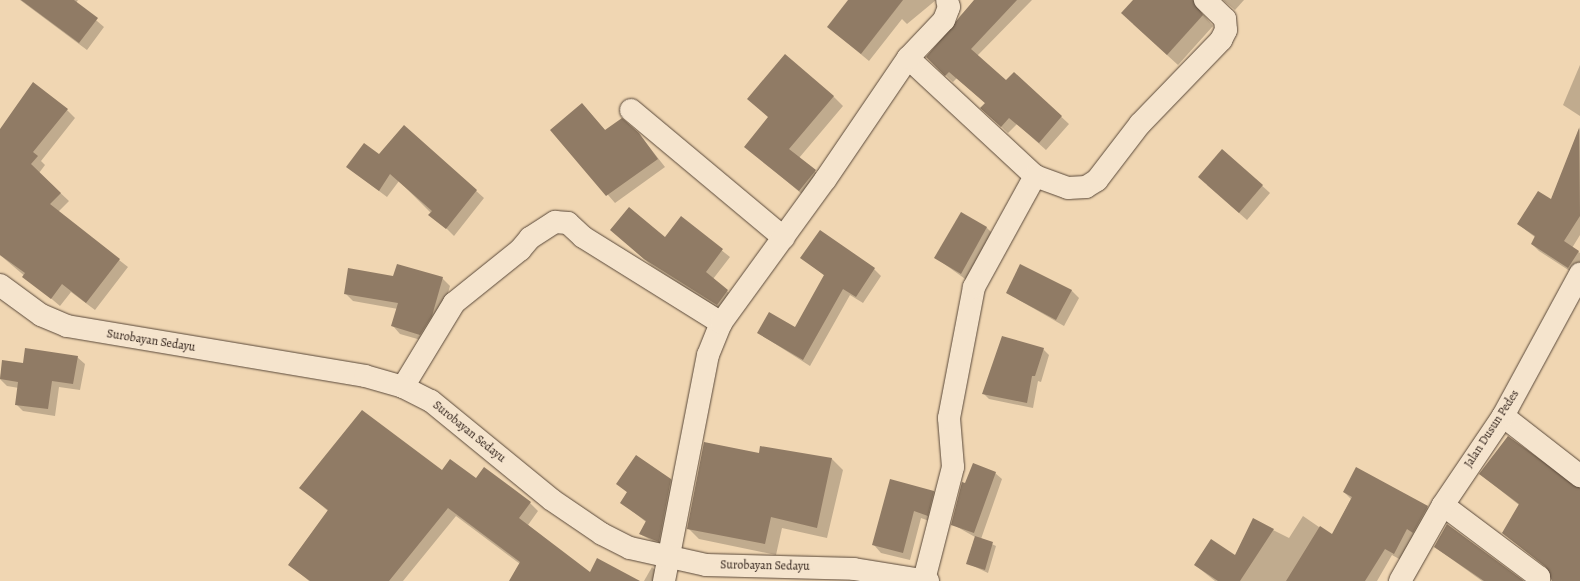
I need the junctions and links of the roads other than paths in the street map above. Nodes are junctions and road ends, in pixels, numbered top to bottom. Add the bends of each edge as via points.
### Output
1 (947, 0) edge
2 (1205, 0) edge
3 (908, 58) junction
4 (631, 110) dead end
5 (1035, 176) junction
6 (784, 238) junction
7 (1580, 274) edge
8 (0, 286) edge
9 (721, 323) junction
10 (403, 388) junction
11 (1503, 416) junction
12 (1580, 476) edge
13 (1443, 505) junction
14 (670, 558) junction
15 (926, 580) edge
16 (664, 581) edge
17 (1400, 581) edge
18 (1540, 581) edge

1 - 3 street via 949,7 944,20
2 - 5 street via 1225,19 1226,30 1221,40 1140,124 1097,180 1086,188 1068,188
3 - 5 street
3 - 6 street
4 - 6 street
5 - 15 street via 974,287 949,418 953,467
6 - 9 street
7 - 11 street, Jalan Dusun Pedes
8 - 10 street, Surobayan Sedayu via 40,315 67,326 365,376
9 - 10 street via 583,237 568,224 555,222 530,238 520,250 454,303
9 - 14 street via 708,355
10 - 14 street, Surobayan Sedayu via 431,401 552,500 602,534 630,548
11 - 12 street
11 - 13 street, Jalan Dusun Pedes
13 - 17 street, Jalan Dusun Pedes
13 - 18 street via 1539,576
14 - 15 street, Surobayan Sedayu via 706,565 854,569
14 - 16 street

